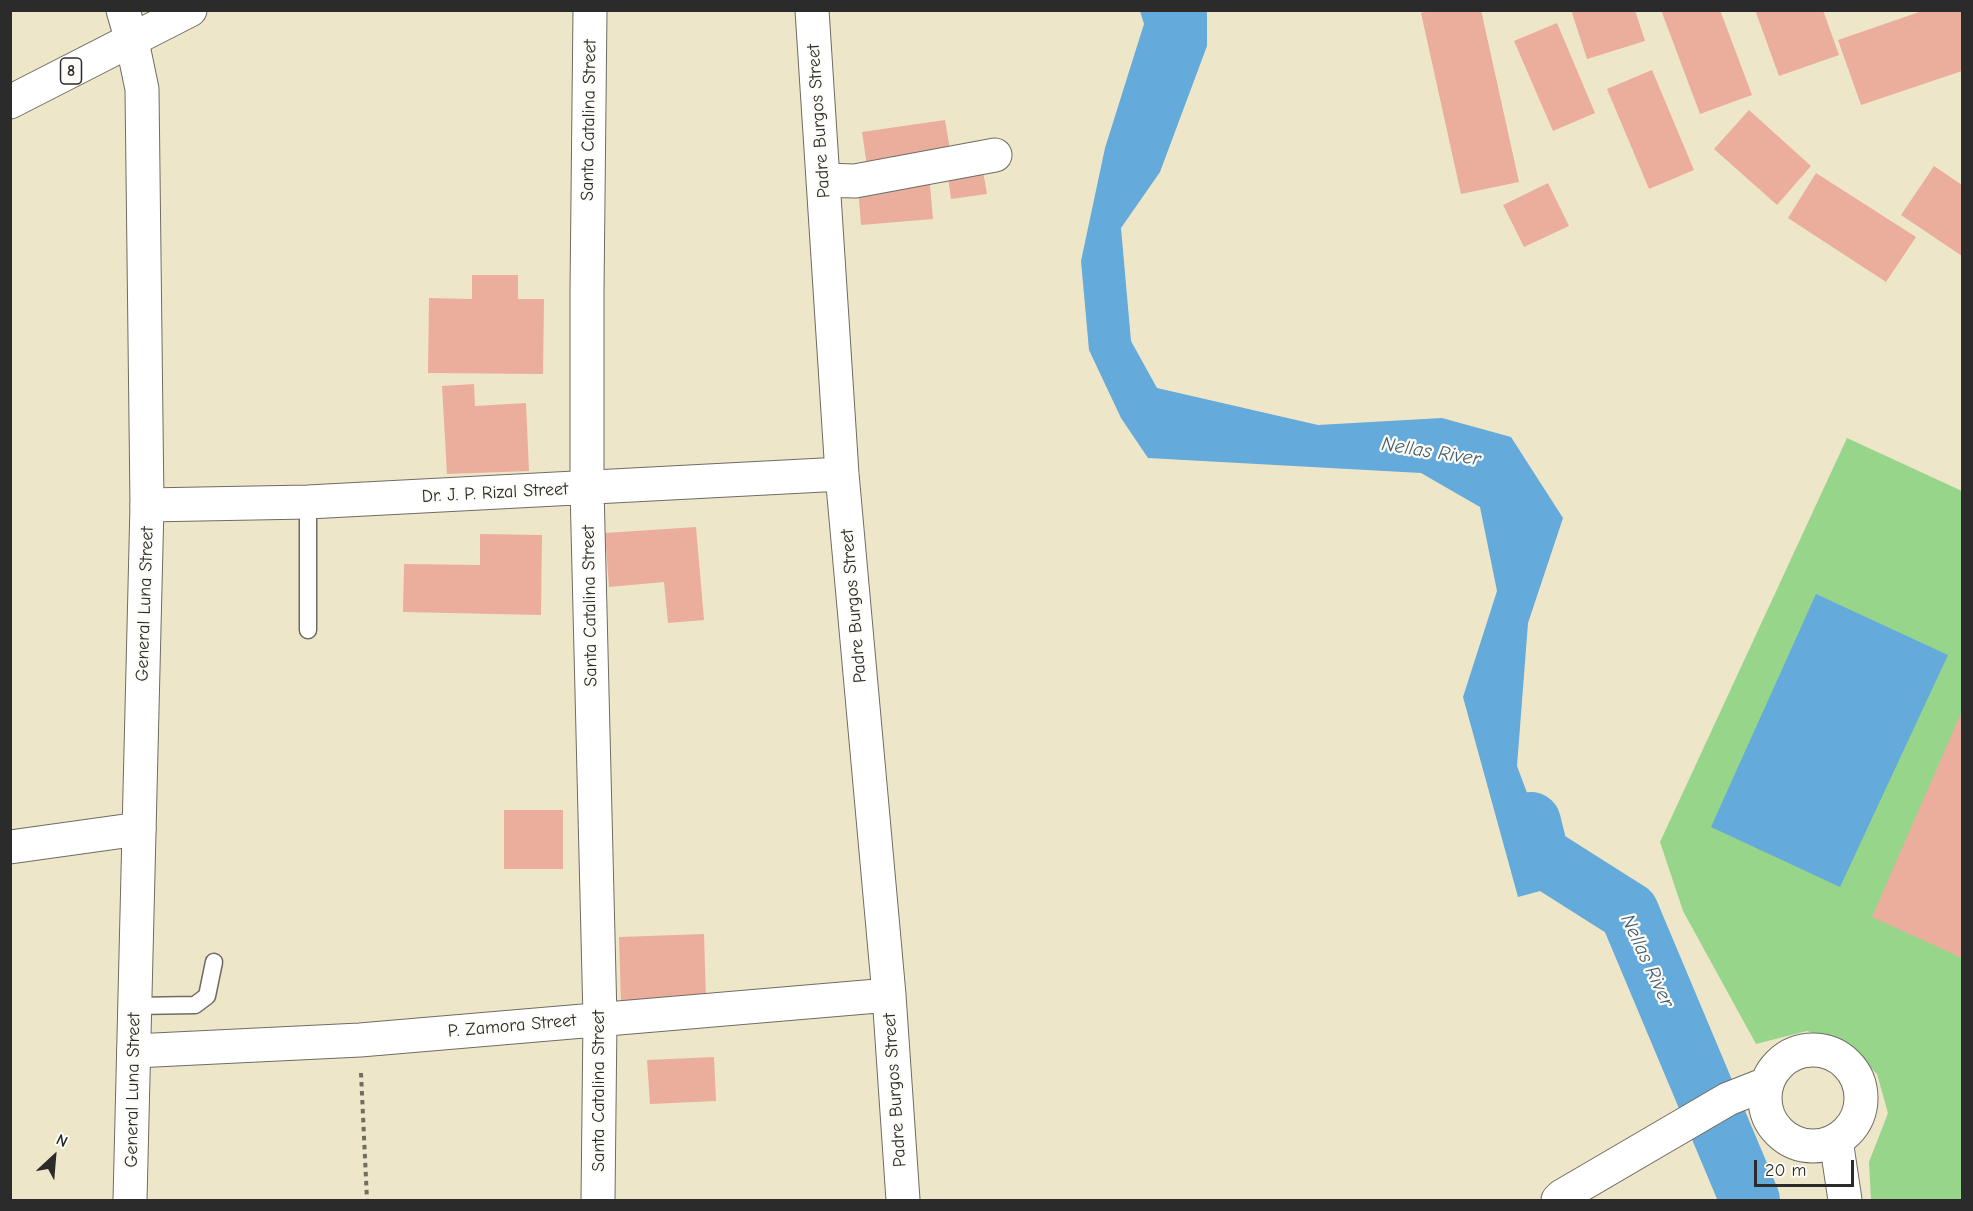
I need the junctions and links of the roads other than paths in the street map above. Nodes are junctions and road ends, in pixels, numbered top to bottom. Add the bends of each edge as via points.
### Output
1 (190, 10) edge
2 (590, 10) edge
3 (812, 10) edge
4 (127, 26) edge
5 (10, 102) edge
6 (995, 155) dead end
7 (823, 180) junction
8 (842, 474) junction
9 (587, 488) junction
10 (308, 502) junction
11 (147, 506) junction
12 (308, 630) dead end
13 (139, 829) junction
14 (10, 847) edge
15 (214, 962) dead end
16 (889, 995) junction
17 (135, 1006) junction
18 (600, 1018) junction
19 (134, 1051) junction
20 (1766, 1084) junction
21 (1836, 1140) junction
22 (130, 1200) edge
23 (598, 1200) edge
24 (903, 1200) edge
25 (1558, 1200) edge
26 (1845, 1200) edge

1 - 4 main road, 8
2 - 9 main road, Santa Catalina Street
3 - 7 main road, Padre Burgos Street
4 - 5 main road, 8
4 - 11 main road, General Luna Street via 142,89
6 - 7 main road via 855,181
7 - 8 main road, Padre Burgos Street
8 - 9 main road, Dr. J. P. Rizal Street
8 - 16 main road, Padre Burgos Street
9 - 10 main road, Dr. J. P. Rizal Street
9 - 18 main road, Santa Catalina Street
10 - 11 main road, Dr. J. P. Rizal Street
10 - 12 lane
11 - 13 main road, General Luna Street
13 - 14 main road
13 - 17 main road, General Luna Street
15 - 17 lane via 207,996 195,1005
16 - 18 main road, P. Zamora Street
16 - 24 main road, Padre Burgos Street
17 - 19 main road, General Luna Street
18 - 19 main road, P. Zamora Street via 360,1040
18 - 23 main road, Santa Catalina Street
19 - 22 main road, General Luna Street
20 - 21 main road via 1767,1116 1776,1130 1804,1145 1820,1146
20 - 21 main road via 1774,1068 1803,1051 1820,1050 1850,1067 1861,1098 1858,1115 1849,1130
20 - 25 main road via 1692,1119
21 - 26 main road

